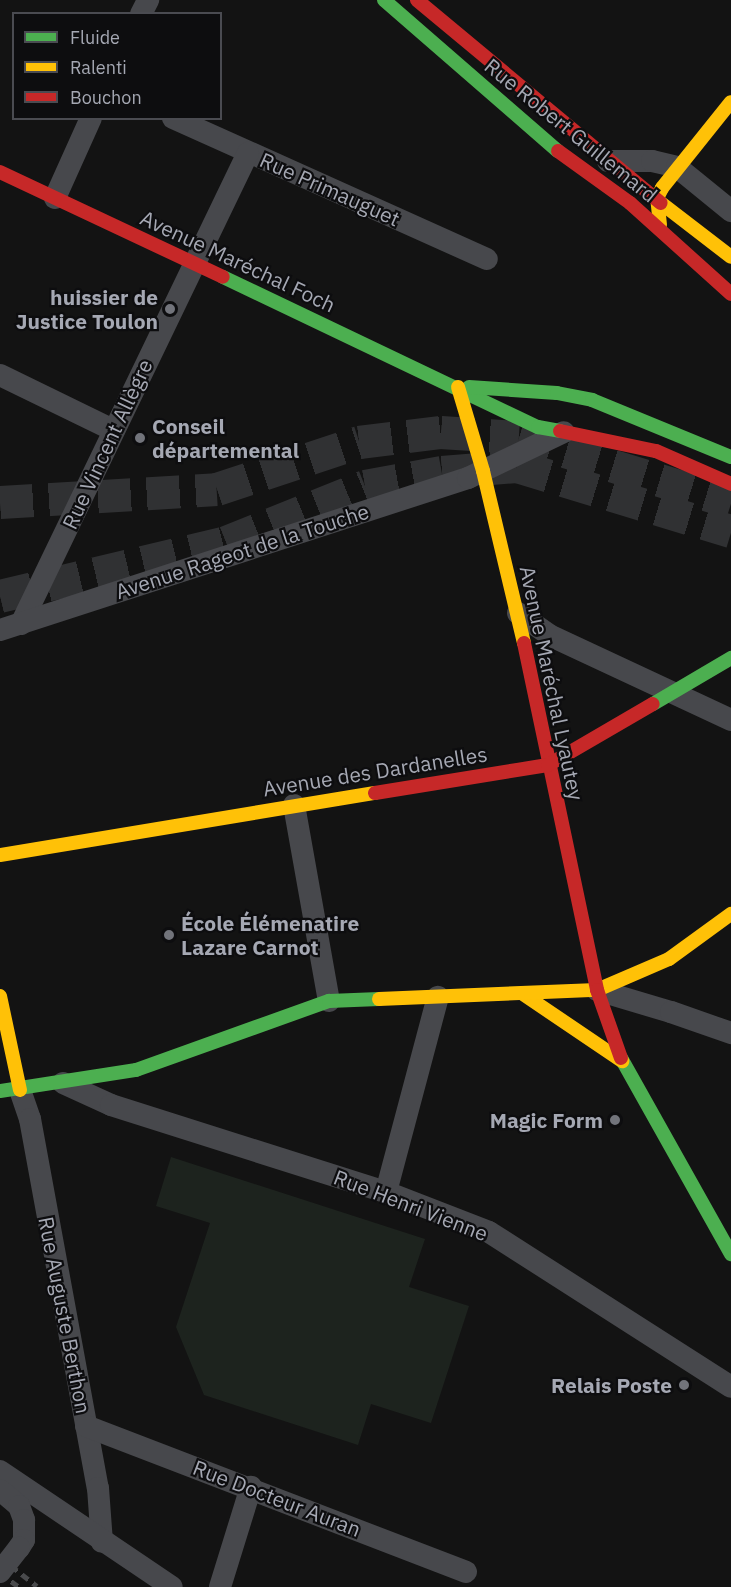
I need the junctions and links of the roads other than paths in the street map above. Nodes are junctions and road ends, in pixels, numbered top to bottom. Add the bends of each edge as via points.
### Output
1 (384, 0) edge
2 (417, 0) edge
3 (731, 102) edge
4 (90, 120) edge
5 (177, 120) edge
6 (248, 153) junction
7 (608, 161) junction
8 (677, 167) junction
9 (0, 172) edge
10 (55, 198) junction
11 (657, 198) junction
12 (731, 211) edge
13 (661, 231) junction
14 (731, 257) edge
15 (487, 259) dead end
16 (193, 263) junction
17 (731, 294) edge
18 (0, 375) edge
19 (458, 387) junction
20 (114, 430) junction
21 (564, 432) junction
22 (731, 458) edge
23 (483, 471) junction
24 (731, 484) edge
25 (518, 613) junction
26 (10, 627) edge
27 (731, 658) edge
28 (671, 693) junction
29 (731, 720) edge
30 (548, 765) junction
31 (294, 805) junction
32 (0, 855) edge
33 (731, 914) edge
34 (597, 990) junction
35 (523, 994) junction
36 (0, 996) edge
37 (438, 997) junction
38 (329, 1001) junction
39 (731, 1033) edge
40 (622, 1061) junction
41 (63, 1083) junction
42 (10, 1091) edge
43 (386, 1192) junction
44 (731, 1254) edge
45 (731, 1388) edge
46 (86, 1426) junction
47 (0, 1471) edge
48 (251, 1487) junction
49 (0, 1490) edge
50 (102, 1542) junction
51 (0, 1572) edge
52 (466, 1572) dead end
53 (172, 1587) edge
54 (220, 1587) edge

1 - 13 main road, Rue Robert Guillemard via 546,142 630,203
2 - 7 main road, Rue Robert Guillemard
3 - 8 main road
4 - 10 street
5 - 6 street, Rue Primauguet
6 - 15 street, Rue Primauguet
6 - 16 street, Rue Vincent Allègre
7 - 8 street via 652,161
7 - 11 main road, Rue Robert Guillemard
8 - 11 main road
8 - 12 street
9 - 10 main road, Avenue Maréchal Foch
10 - 16 main road, Avenue Maréchal Foch
11 - 13 main road
11 - 14 main road, Rue Robert Guillemard
13 - 17 main road, Rue Robert Guillemard
16 - 19 main road, Avenue Maréchal Foch
16 - 20 street, Rue Vincent Allègre
18 - 20 street
19 - 21 main road, Avenue Maréchal Foch via 538,428
19 - 22 main road via 502,388 592,400
19 - 23 main road, Avenue Maréchal Lyautey
20 - 26 street, Rue Vincent Allègre
21 - 23 street, Avenue Rageot de la Touche
21 - 24 main road, Avenue Maréchal Foch via 656,450
23 - 25 main road, Avenue Maréchal Lyautey
23 - 26 street, Avenue Rageot de la Touche
25 - 28 street via 549,635
25 - 30 main road, Avenue Maréchal Lyautey
27 - 28 main road, Avenue des Dardanelles
28 - 29 street
28 - 30 main road, Avenue des Dardanelles
30 - 31 main road, Avenue des Dardanelles
30 - 34 main road, Avenue Maréchal Lyautey
31 - 32 main road, Avenue des Dardanelles
31 - 38 street
33 - 34 main road via 669,959
34 - 35 main road
34 - 39 street
34 - 40 main road, Avenue Maréchal Lyautey
35 - 37 main road
35 - 40 main road
36 - 42 main road
37 - 38 main road
37 - 43 street
38 - 41 main road via 136,1070
40 - 44 main road, Avenue Maréchal Lyautey
41 - 42 main road
41 - 43 street, Rue Henri Vienne via 111,1105
42 - 46 street, Rue Auguste Berthon via 30,1119
43 - 45 street, Rue Henri Vienne via 489,1232
46 - 48 street, Rue Docteur Auran
46 - 50 street, Rue Auguste Berthon via 98,1488
47 - 50 street
48 - 52 street, Rue Docteur Auran
48 - 54 street
49 - 51 street, bridge via 19,1506 24,1520 24,1539
50 - 53 street

